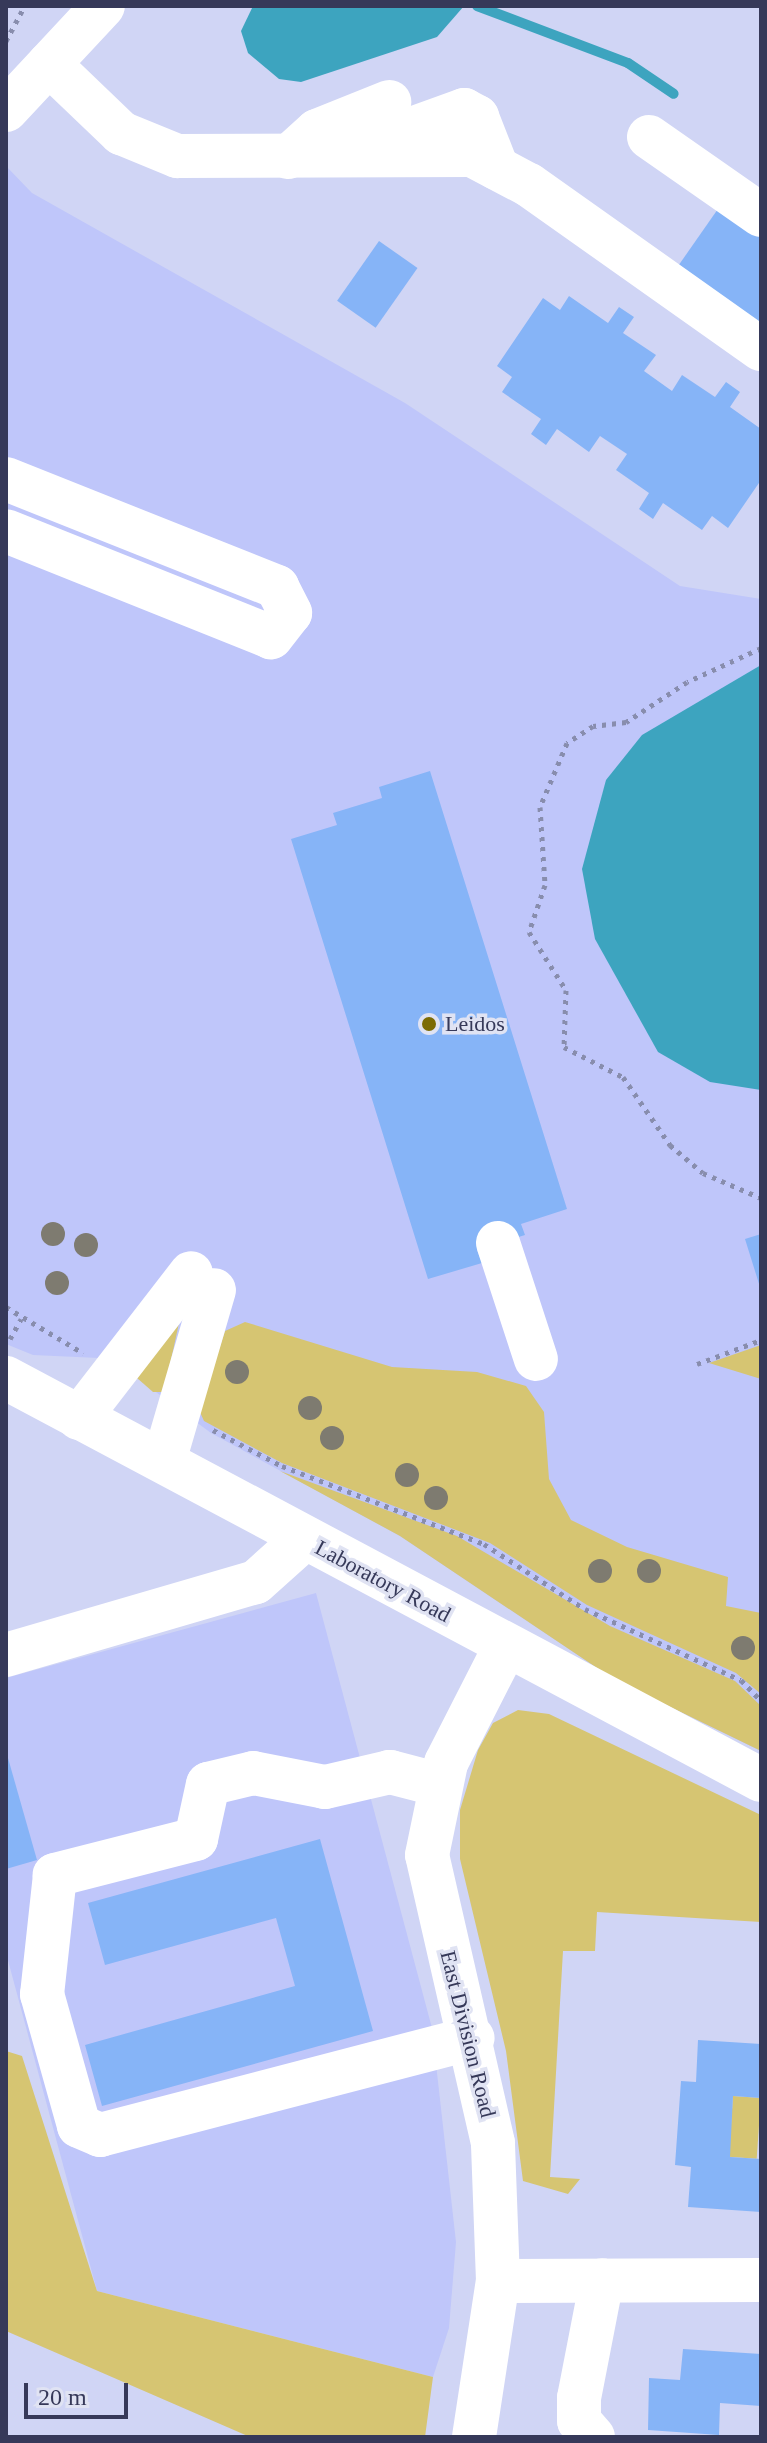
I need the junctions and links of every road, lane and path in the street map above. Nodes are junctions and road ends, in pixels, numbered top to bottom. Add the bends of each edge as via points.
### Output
1 (25, 6) edge
2 (103, 6) edge
3 (6, 41) edge
4 (49, 64) junction
5 (389, 102) dead end
6 (6, 110) edge
7 (649, 137) dead end
8 (288, 157) junction
9 (761, 215) edge
10 (761, 349) edge
11 (6, 479) edge
12 (6, 531) edge
13 (761, 648) edge
14 (761, 1198) edge
15 (498, 1243) dead end
16 (6, 1307) edge
17 (21, 1319) junction
18 (761, 1340) edge
19 (7, 1344) edge
20 (536, 1359) dead end
21 (94, 1360) dead end
22 (697, 1364) dead end
23 (6, 1378) edge
24 (79, 1418) junction
25 (205, 1426) dead end
26 (164, 1461) junction
27 (305, 1538) junction
28 (505, 1647) junction
29 (6, 1655) edge
30 (761, 1701) edge
31 (761, 1780) edge
32 (440, 1785) junction
33 (473, 2038) junction
34 (602, 2280) junction
35 (761, 2280) edge
36 (498, 2281) junction
37 (474, 2437) edge
38 (593, 2437) edge

1 - 3 path
2 - 4 street
4 - 6 street
4 - 8 street via 121,133 146,147 217,160
5 - 8 street via 317,131
7 - 9 street
8 - 10 street via 472,155
11 - 12 street via 277,587 290,613 271,637
13 - 14 path via 687,682 626,722 593,726 567,743 540,807 545,885 529,932 566,990 564,1047 623,1077 670,1145 703,1173
15 - 20 street
16 - 17 path
17 - 19 path
17 - 21 path
18 - 22 path
23 - 24 street, Laboratory Road
24 - 26 street, Laboratory Road
24 - 26 street via 203,1281
25 - 30 path via 282,1466 484,1544 585,1609 741,1680
26 - 27 street, Laboratory Road
27 - 28 street, Laboratory Road
27 - 29 street via 256,1582
28 - 31 street, Laboratory Road
28 - 32 street, East Division Road
32 - 33 street, East Division Road via 427,1855
32 - 33 street via 390,1772 325,1787 253,1773 208,1784 196,1839 55,1875 42,1994 79,2126 100,2135
33 - 36 street, East Division Road via 493,2143
34 - 35 street
34 - 36 street
34 - 38 street via 579,2398 579,2421
36 - 37 street, East Division Road

